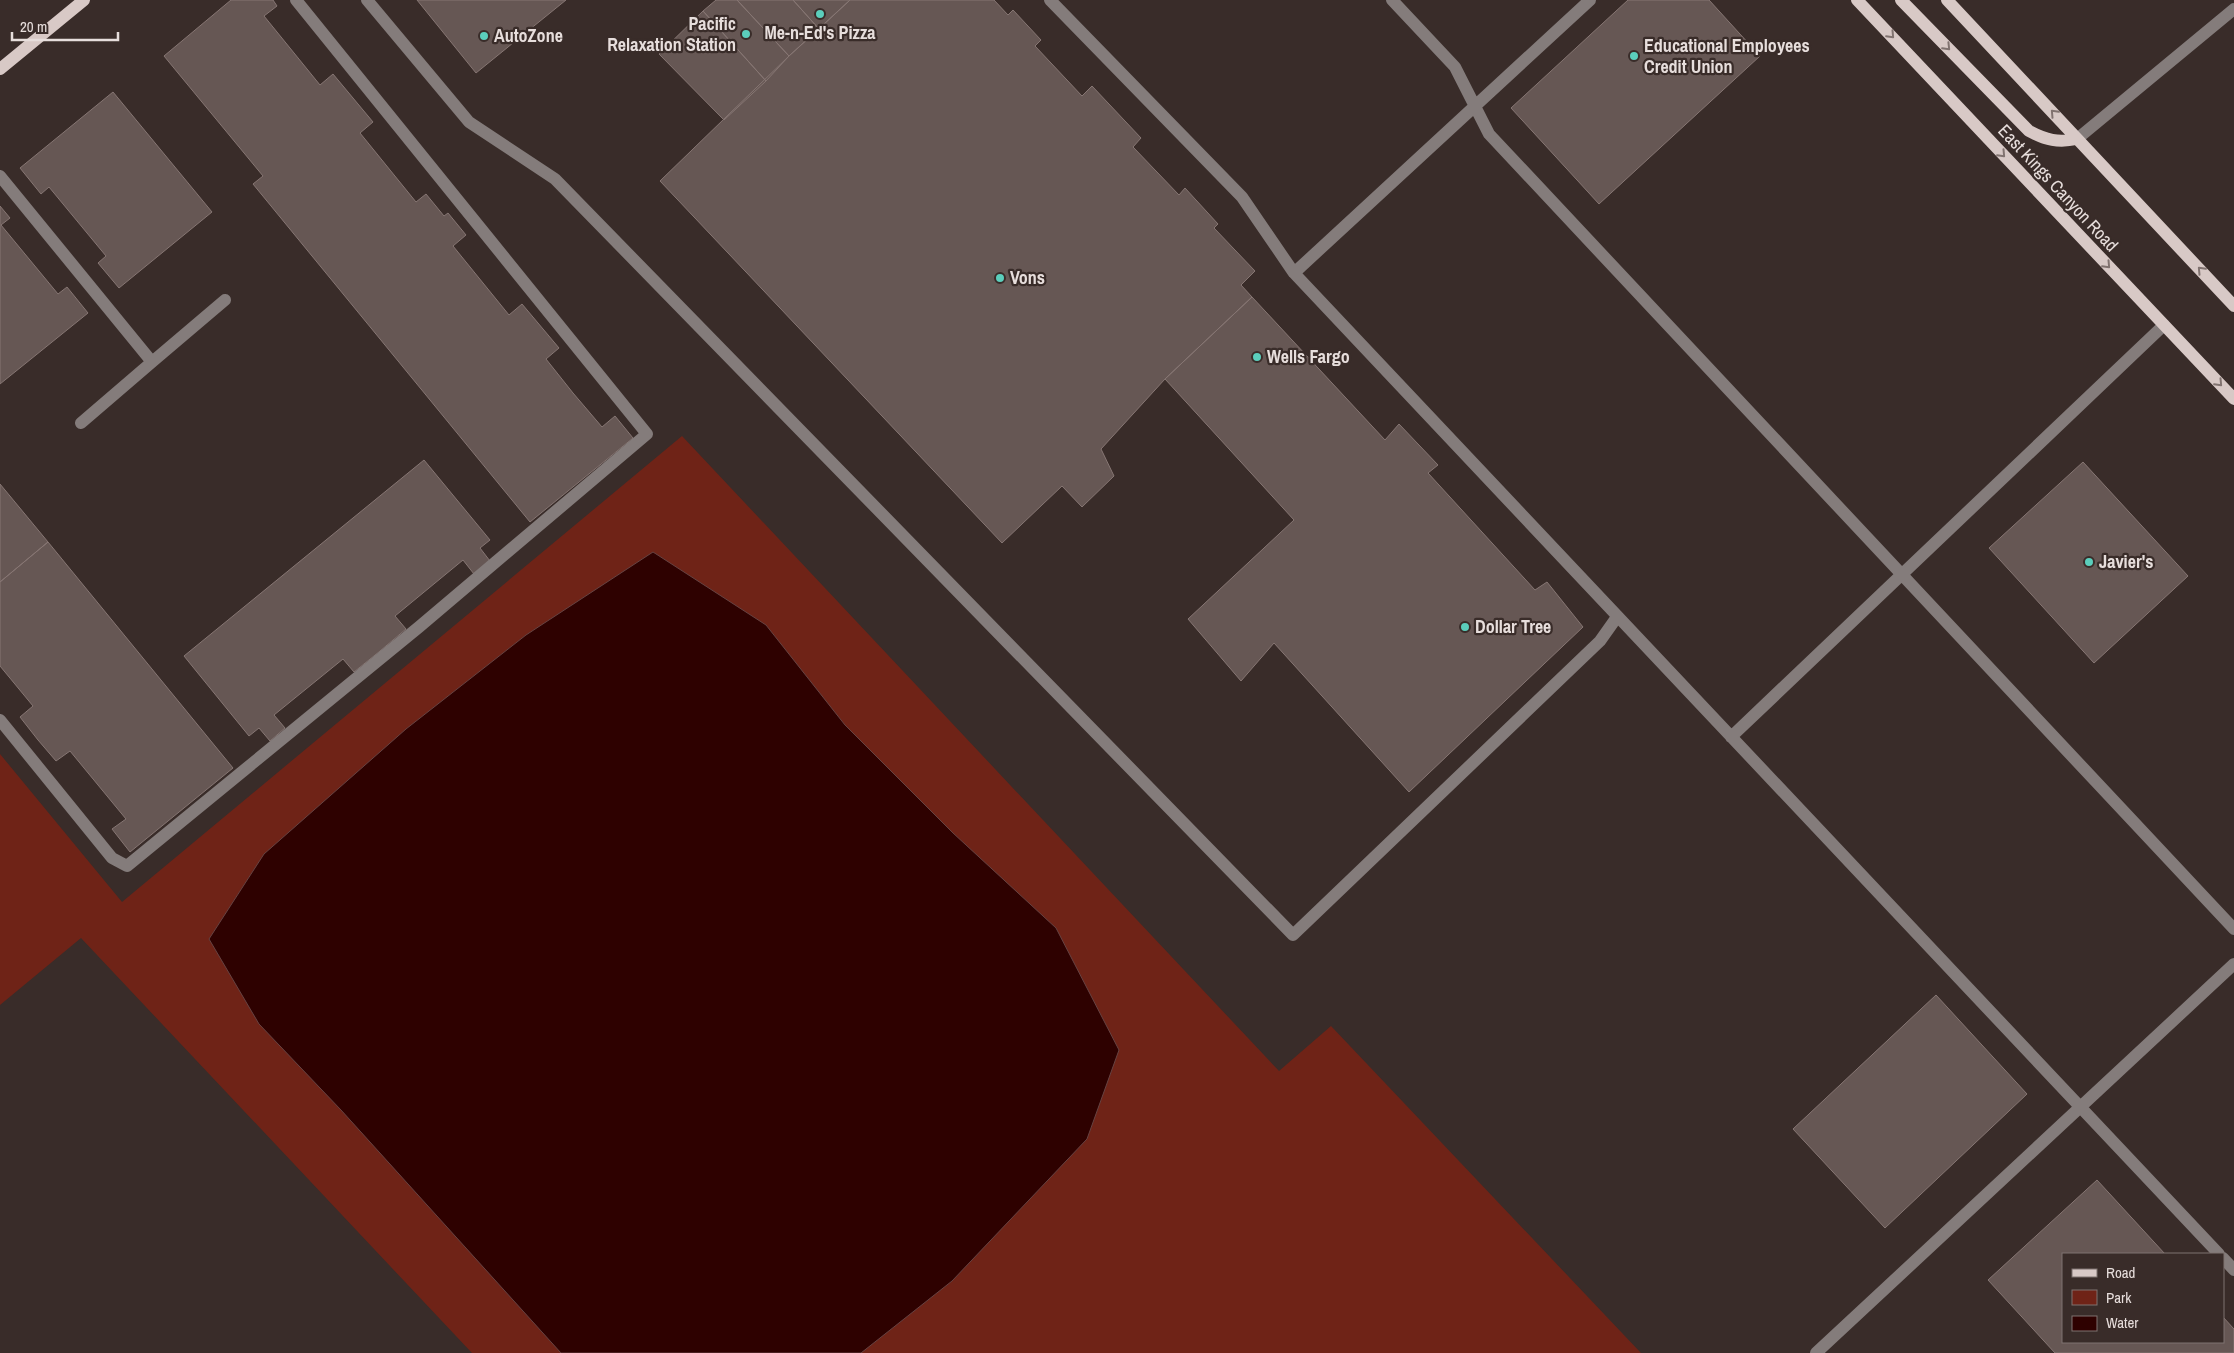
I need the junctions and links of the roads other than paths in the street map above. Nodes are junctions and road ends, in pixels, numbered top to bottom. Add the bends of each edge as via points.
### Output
1 (84, 0) edge
2 (296, 0) edge
3 (366, 0) edge
4 (1050, 0) edge
5 (1392, 0) edge
6 (1590, 0) edge
7 (1857, 0) edge
8 (1901, 0) edge
9 (1947, 0) edge
10 (2234, 10) edge
11 (0, 69) edge
12 (1476, 105) junction
13 (2077, 139) junction
14 (0, 176) edge
15 (1294, 273) junction
16 (225, 300) dead end
17 (2234, 306) edge
18 (2164, 325) junction
19 (152, 362) junction
20 (2234, 400) edge
21 (80, 423) dead end
22 (1902, 574) junction
23 (1617, 617) junction
24 (0, 720) edge
25 (1731, 737) junction
26 (2234, 929) edge
27 (2234, 964) edge
28 (2081, 1108) junction
29 (2218, 1253) edge
30 (2224, 1259) edge
31 (2234, 1270) edge
32 (1816, 1353) edge

1 - 11 main road
2 - 24 lane via 646,434 419,627 127,866 112,858
3 - 23 lane via 469,122 555,180 1293,935 1600,641
4 - 15 lane via 1242,198
5 - 12 lane via 1455,67
6 - 12 lane
7 -> 18 main road, East Kings Canyon Road
8 -> 13 main road via 2029,131 2046,140 2063,142
13 -> 9 main road
10 - 13 lane
12 - 15 lane
12 - 22 lane via 1489,134
17 -> 13 main road
14 - 19 lane
15 - 23 lane
16 - 19 lane
18 -> 20 main road, East Kings Canyon Road
18 - 22 lane
19 - 21 lane
22 - 25 lane
22 - 26 lane
23 - 25 lane
25 - 28 lane
27 - 28 lane
28 - 29 lane
28 - 32 lane
30 - 31 lane

